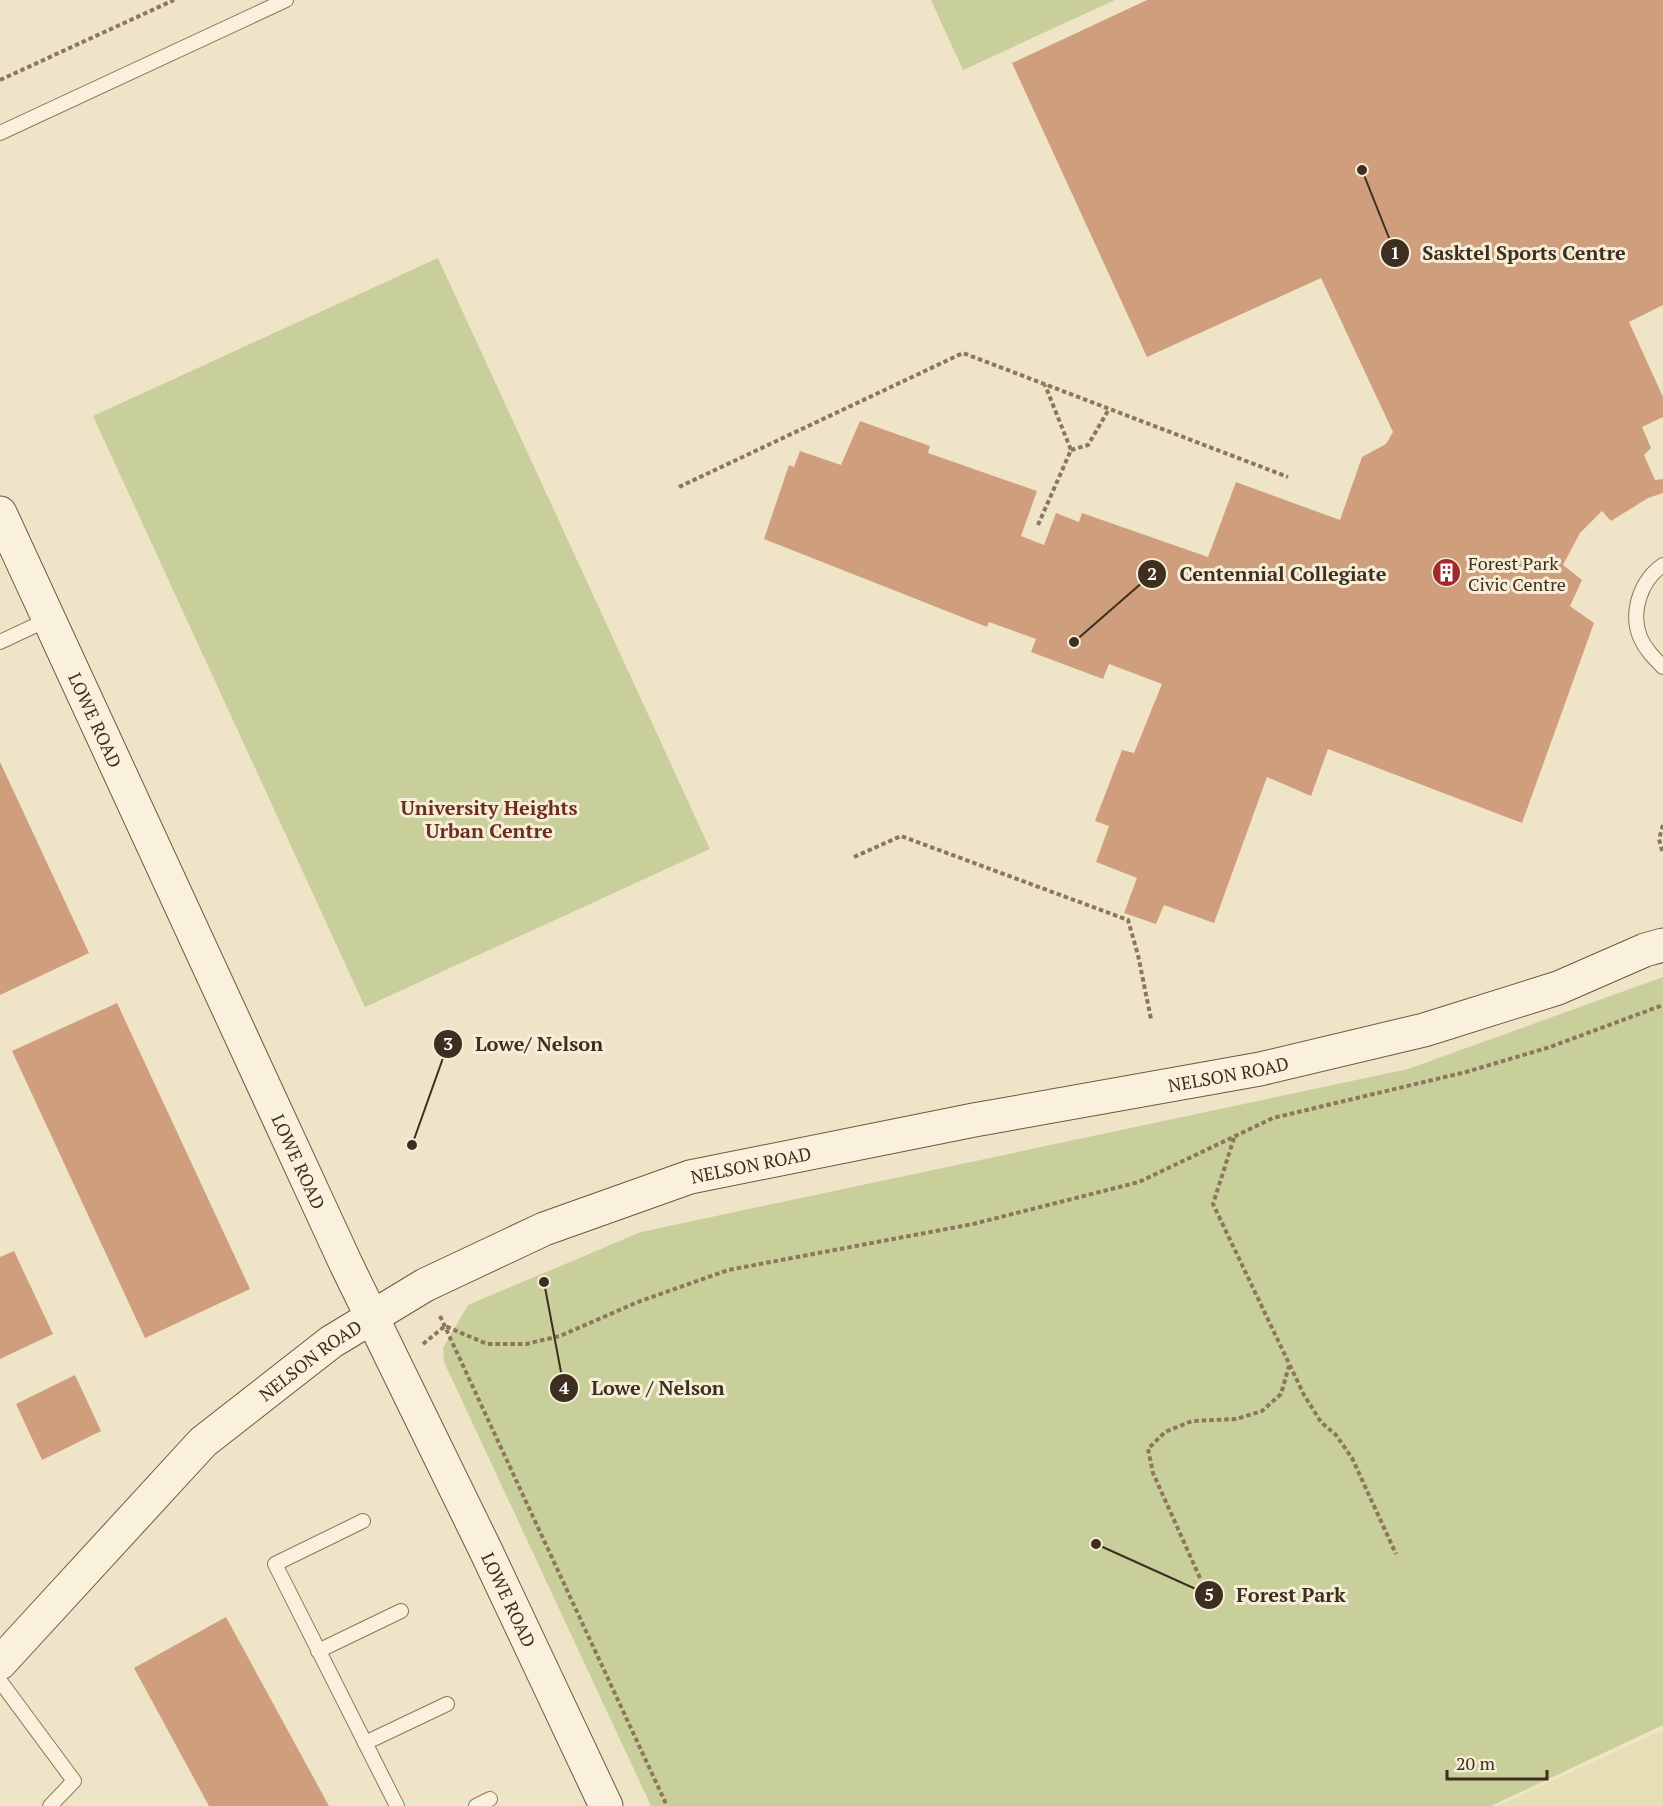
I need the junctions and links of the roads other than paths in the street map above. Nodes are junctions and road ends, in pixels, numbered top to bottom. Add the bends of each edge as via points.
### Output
1 (286, 0) edge
2 (0, 133) edge
3 (0, 513) edge
4 (1663, 565) edge
5 (49, 619) junction
6 (0, 642) edge
7 (1663, 667) edge
8 (1657, 941) edge
9 (372, 1318) junction
10 (363, 1521) dead end
11 (400, 1611) dead end
12 (318, 1651) junction
13 (0, 1663) edge
14 (0, 1681) edge
15 (447, 1704) dead end
16 (365, 1743) junction
17 (490, 1799) dead end
18 (50, 1806) edge
19 (396, 1806) edge
20 (476, 1806) edge
21 (606, 1806) edge

1 - 2 lane
3 - 5 street, LOWE ROAD
4 - 7 lane via 1647,581 1638,598 1636,617 1649,653
5 - 6 lane
5 - 9 street, LOWE ROAD
8 - 9 street, NELSON ROAD via 1558,988 1436,1026 1282,1064 690,1177 544,1229 425,1285
9 - 13 street, NELSON ROAD via 331,1342 203,1442
9 - 21 street, LOWE ROAD
10 - 12 lane via 275,1564
11 - 12 lane
12 - 16 lane
14 - 18 lane via 74,1781
15 - 16 lane
16 - 19 lane
17 - 20 lane

